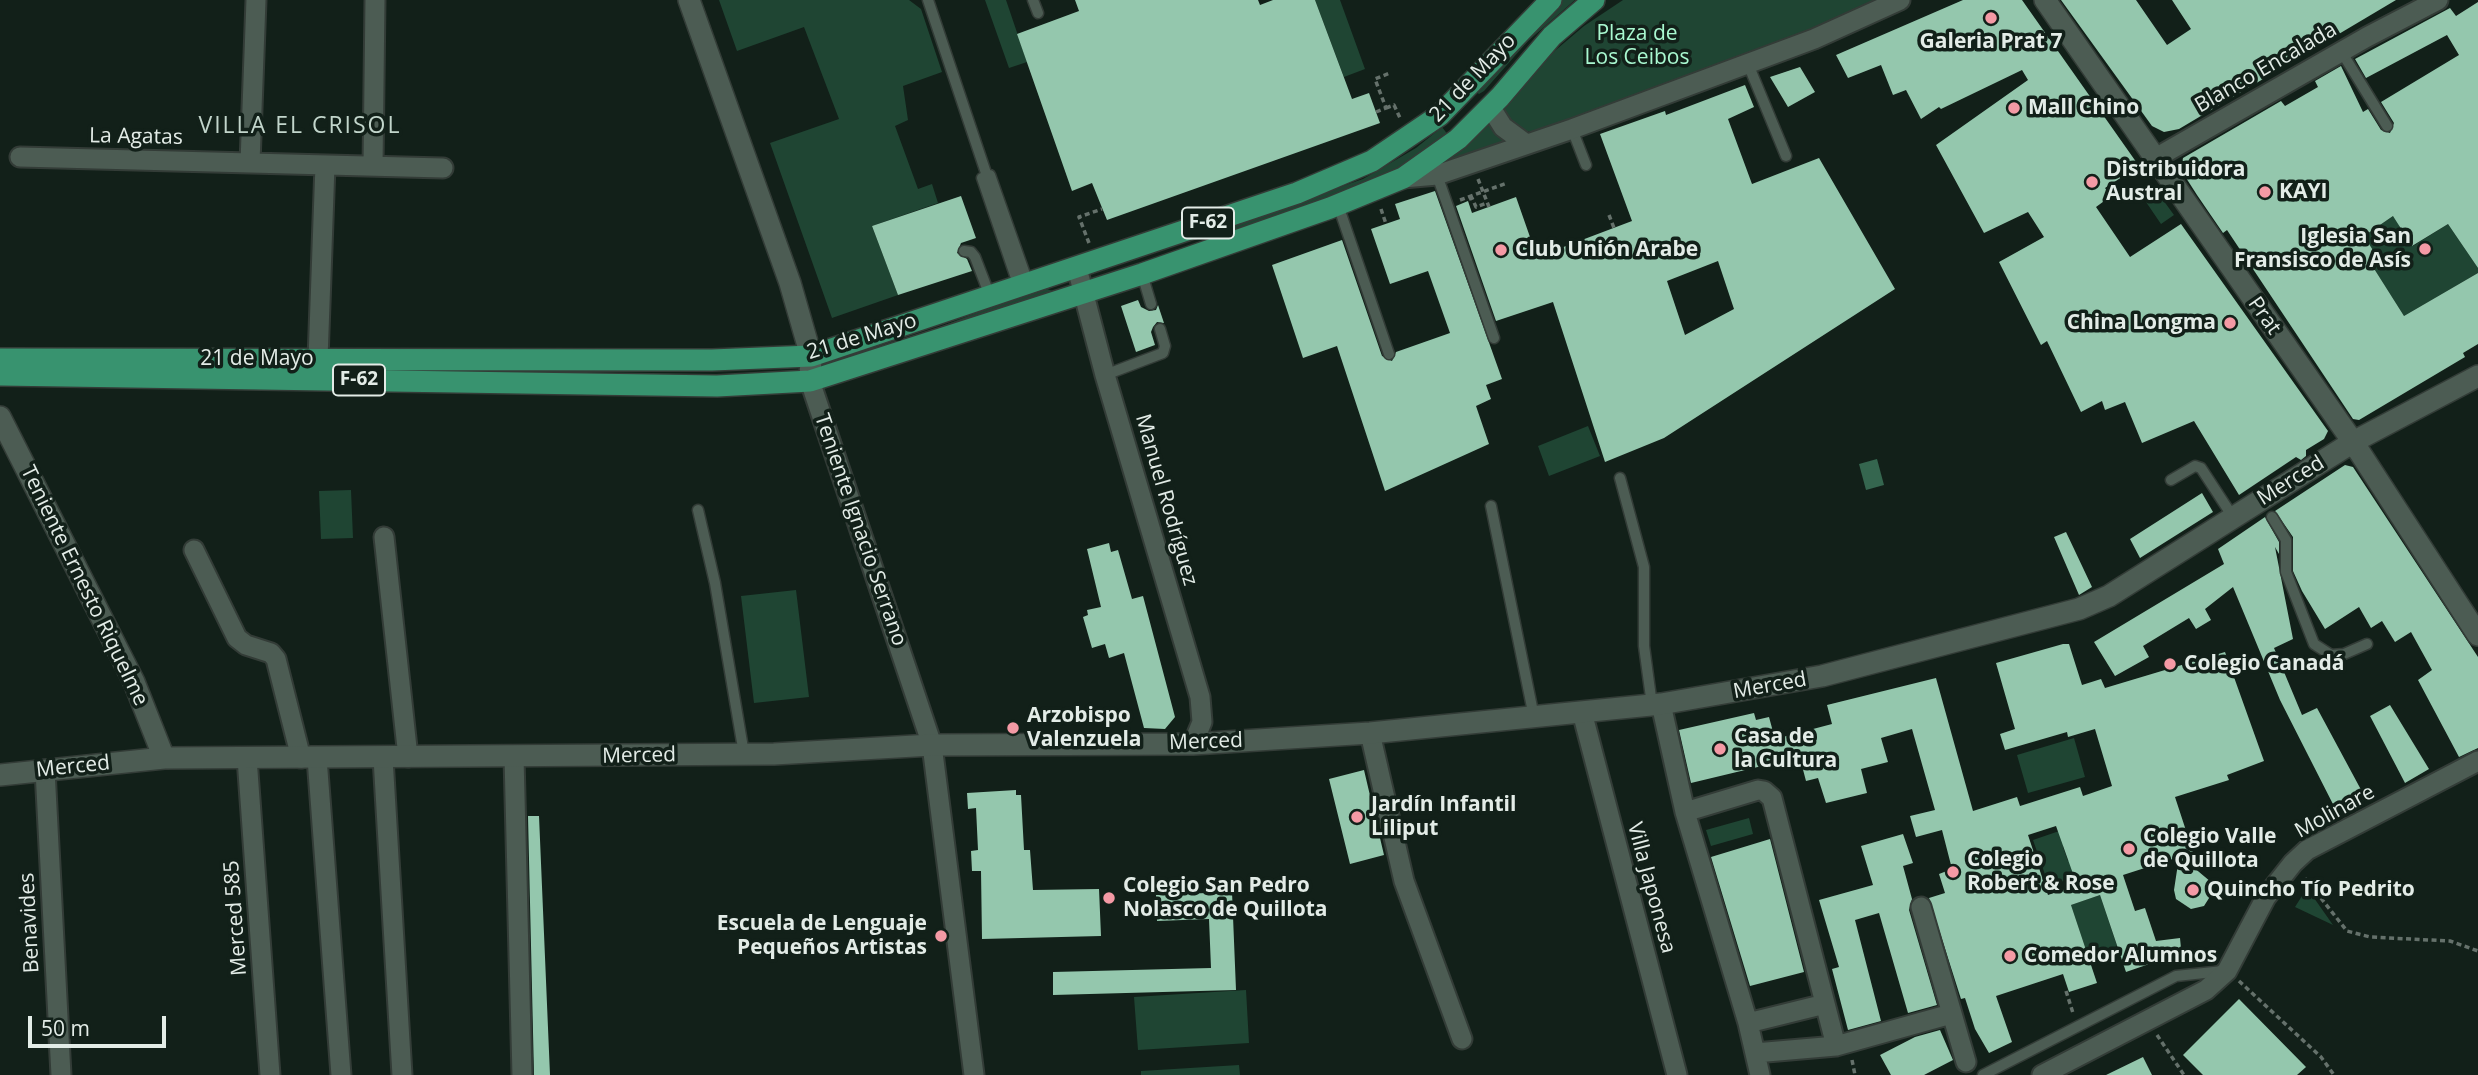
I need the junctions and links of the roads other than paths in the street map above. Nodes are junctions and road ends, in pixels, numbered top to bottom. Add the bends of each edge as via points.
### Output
1 (256, 0) edge
2 (375, 0) edge
3 (689, 0) edge
4 (928, 0) edge
5 (1033, 0) edge
6 (1551, 0) edge
7 (1594, 0) edge
8 (1900, 0) edge
9 (2045, 0) edge
10 (2438, 0) edge
11 (1038, 13) dead end
12 (2342, 51) junction
13 (1748, 64) junction
14 (1490, 108) junction
15 (2387, 126) dead end
16 (1572, 129) junction
17 (1527, 144) junction
18 (1786, 156) dead end
19 (20, 157) dead end
20 (2154, 159) junction
21 (250, 163) junction
22 (325, 165) junction
23 (1586, 165) dead end
24 (373, 166) junction
25 (443, 167) dead end
26 (1437, 175) junction
27 (1403, 178) junction
28 (1338, 205) junction
29 (964, 251) dead end
30 (1087, 264) junction
31 (1142, 274) junction
32 (1024, 285) junction
33 (1083, 293) junction
34 (990, 296) junction
35 (1151, 304) dead end
36 (1160, 329) dead end
37 (1494, 338) dead end
38 (1389, 354) dead end
39 (811, 356) junction
40 (0, 359) edge
41 (318, 359) junction
42 (0, 375) edge
43 (1105, 375) junction
44 (2478, 376) edge
45 (810, 382) junction
46 (0, 417) edge
47 (2353, 442) junction
48 (1620, 478) dead end
49 (2171, 480) dead end
50 (1491, 506) dead end
51 (698, 510) dead end
52 (2268, 510) junction
53 (2233, 517) junction
54 (384, 537) dead end
55 (194, 550) dead end
56 (2478, 635) edge
57 (2367, 644) dead end
58 (1656, 705) junction
59 (1582, 712) junction
60 (1534, 717) junction
61 (1370, 733) junction
62 (1193, 744) junction
63 (932, 745) junction
64 (744, 755) junction
65 (408, 757) junction
66 (514, 757) junction
67 (163, 758) junction
68 (247, 758) junction
69 (309, 758) junction
70 (383, 758) junction
71 (2478, 761) edge
72 (45, 770) junction
73 (0, 775) edge
74 (1685, 812) junction
75 (1921, 907) dead end
76 (2227, 971) junction
77 (1825, 1003) junction
78 (1951, 1014) junction
79 (1748, 1023) junction
80 (1462, 1039) dead end
81 (1836, 1046) junction
82 (1755, 1052) junction
83 (1966, 1062) dead end
84 (61, 1075) edge
85 (271, 1075) edge
86 (341, 1075) edge
87 (402, 1075) edge
88 (522, 1075) edge
89 (974, 1075) edge
90 (1677, 1075) edge
91 (1760, 1075) edge
92 (1983, 1075) edge
93 (2042, 1075) edge

1 - 21 street
2 - 24 street
3 - 39 main road, Teniente Ignacio Serrano via 790,283
4 - 32 lane
5 - 11 lane
6 - 30 main road, 21 de Mayo / F-62 via 1459,98 1392,149 1297,193
7 - 14 main road, 21 de Mayo / F-62 via 1552,36
8 - 13 street, 21 de Mayo
9 - 20 main road, Prat
10 - 12 street, Blanco Encalada
12 - 15 lane
12 - 20 street, Blanco Encalada
13 - 16 street, 21 de Mayo
13 - 18 lane
14 - 17 street, 21 de Mayo via 1503,127
14 - 27 main road, 21 de Mayo / F-62 via 1458,139
16 - 17 street, 21 de Mayo
16 - 23 lane
17 - 26 street, 21 de Mayo
19 - 21 street, La Agatas
20 - 47 main road, Prat
21 - 22 street, La Agatas
22 - 24 street, La Agatas
22 - 41 street
24 - 25 street, La Agatas
26 - 27 street, 21 de Mayo
26 - 37 lane via 1452,204
27 - 28 main road, 21 de Mayo / F-62
28 - 31 main road, 21 de Mayo / F-62
28 - 38 lane
29 - 34 lane via 975,257
30 - 32 main road, 21 de Mayo / F-62
30 - 33 street, Manuel Rodríguez
31 - 33 main road, 21 de Mayo / F-62
31 - 35 lane
32 - 34 main road, 21 de Mayo / F-62
33 - 43 street, Manuel Rodríguez
33 - 45 main road, 21 de Mayo / F-62
34 - 39 main road, 21 de Mayo / F-62
36 - 43 lane via 1163,353
39 - 41 main road, 21 de Mayo / F-62
39 - 45 main road, Teniente Ignacio Serrano
40 - 41 main road, 21 de Mayo / F-62
42 - 45 main road, 21 de Mayo / F-62 via 717,386
43 - 62 street, Manuel Rodríguez via 1200,697 1202,722
44 - 47 main road, Merced
45 - 63 street, Teniente Ignacio Serrano
46 - 67 main road, Teniente Ernesto Riquelme via 134,682
47 - 52 main road, Merced
47 - 56 main road, Prat
48 - 58 lane via 1644,568 1644,646
49 - 53 lane via 2195,466 2201,468
50 - 60 lane
51 - 64 lane
52 - 53 main road, Merced
52 - 57 lane via 2286,540 2286,572 2314,645 2331,655
53 - 58 main road, Merced via 2109,596 2071,612 1822,676
54 - 65 street
55 - 69 street via 237,638 276,659
58 - 59 main road, Merced
58 - 74 street
59 - 60 main road, Merced
59 - 90 street, Villa Japonesa
60 - 61 main road, Merced
61 - 62 main road, Merced
61 - 80 street via 1404,881
62 - 63 main road, Merced
63 - 64 main road, Merced
63 - 89 street, Teniente Ignacio Serrano
64 - 66 main road, Merced
65 - 66 main road, Merced
65 - 70 main road, Merced
66 - 88 street
67 - 68 main road, Merced
67 - 72 main road, Merced
68 - 69 main road, Merced
68 - 85 street, Merced 585
69 - 70 main road, Merced
69 - 86 street
70 - 87 street
71 - 76 street, Molinare via 2307,850 2266,897
72 - 73 main road, Merced
72 - 84 street, Benavides
74 - 77 street via 1758,790 1772,798
74 - 79 street
75 - 78 street
76 - 92 lane via 2176,976
76 - 93 street, Molinare via 2206,990
77 - 79 street
77 - 81 street
78 - 81 street
78 - 83 street
79 - 82 street
81 - 82 street
82 - 91 street

